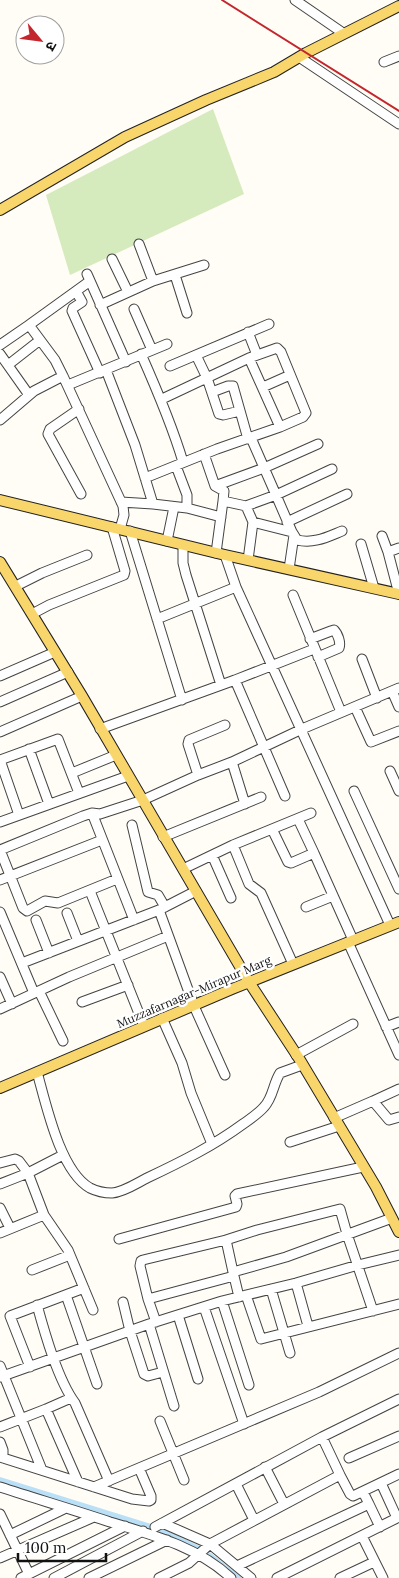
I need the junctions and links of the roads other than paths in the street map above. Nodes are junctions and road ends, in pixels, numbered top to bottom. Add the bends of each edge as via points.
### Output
1 (295, 0) edge
2 (399, 6) edge
3 (343, 33) junction
4 (399, 56) edge
5 (294, 59) junction
6 (384, 62) dead end
7 (217, 93) junction
8 (399, 124) edge
9 (0, 204) edge
10 (0, 210) edge
11 (139, 244) dead end
12 (112, 259) dead end
13 (204, 265) dead end
14 (174, 275) junction
15 (153, 281) junction
16 (76, 291) junction
17 (128, 292) junction
18 (100, 305) junction
19 (134, 309) dead end
20 (186, 313) dead end
21 (269, 324) dead end
22 (29, 325) junction
23 (248, 332) junction
24 (40, 340) junction
25 (167, 344) dead end
26 (0, 345) edge
27 (152, 350) junction
28 (0, 354) edge
29 (141, 354) junction
30 (196, 355) junction
31 (253, 357) junction
32 (126, 362) junction
33 (8, 365) junction
34 (170, 366) dead end
35 (103, 372) junction
36 (290, 375) junction
37 (62, 376) junction
38 (207, 378) junction
39 (68, 385) junction
40 (262, 387) junction
41 (212, 392) junction
42 (29, 395) junction
43 (162, 399) junction
44 (79, 409) junction
45 (240, 411) junction
46 (2, 415) edge
47 (280, 427) junction
48 (249, 439) junction
49 (318, 444) dead end
50 (204, 454) junction
51 (179, 464) junction
52 (264, 468) junction
53 (332, 469) dead end
54 (145, 478) junction
55 (215, 486) junction
56 (81, 494) dead end
57 (347, 494) dead end
58 (276, 495) junction
59 (0, 500) edge
60 (223, 500) junction
61 (121, 502) junction
62 (153, 504) junction
63 (174, 506) junction
64 (246, 506) junction
65 (186, 508) junction
66 (221, 517) junction
67 (254, 522) junction
68 (287, 522) junction
69 (120, 529) junction
70 (342, 531) dead end
71 (293, 534) junction
72 (382, 536) dead end
73 (167, 541) junction
74 (361, 544) dead end
75 (183, 545) junction
76 (399, 548) edge
77 (388, 552) junction
78 (221, 554) junction
79 (87, 555) dead end
80 (248, 560) junction
81 (0, 562) edge
82 (395, 568) edge
83 (289, 569) junction
84 (16, 586) junction
85 (236, 587) junction
86 (374, 588) junction
87 (399, 594) edge
88 (293, 596) dead end
89 (196, 603) junction
90 (32, 614) junction
91 (157, 619) junction
92 (310, 639) junction
93 (55, 652) junction
94 (316, 653) junction
95 (362, 659) dead end
96 (273, 666) junction
97 (68, 672) junction
98 (0, 676) edge
99 (235, 680) junction
100 (221, 686) junction
101 (396, 690) edge
102 (82, 696) junction
103 (377, 698) junction
104 (182, 700) junction
105 (0, 702) edge
106 (355, 707) junction
107 (399, 707) edge
108 (341, 712) junction
109 (225, 725) dead end
110 (100, 729) junction
111 (302, 729) junction
112 (399, 731) edge
113 (0, 732) edge
114 (263, 748) junction
115 (29, 749) junction
116 (116, 755) junction
117 (0, 760) edge
118 (232, 762) junction
119 (390, 771) dead end
120 (72, 773) junction
121 (198, 774) junction
122 (128, 776) junction
123 (354, 791) dead end
124 (399, 791) edge
125 (79, 793) junction
126 (285, 796) dead end
127 (260, 797) dead end
128 (143, 800) junction
129 (49, 804) junction
130 (245, 804) junction
131 (92, 813) junction
132 (311, 813) dead end
133 (19, 815) junction
134 (298, 819) junction
135 (0, 822) edge
136 (132, 825) dead end
137 (272, 830) junction
138 (163, 837) junction
139 (102, 840) junction
140 (233, 845) junction
141 (0, 850) edge
142 (314, 853) junction
143 (212, 856) junction
144 (182, 869) junction
145 (11, 876) junction
146 (117, 879) junction
147 (0, 880) edge
148 (399, 889) edge
149 (90, 890) junction
150 (196, 891) junction
151 (333, 896) junction
152 (231, 898) dead end
153 (306, 907) dead end
154 (162, 908) junction
155 (0, 912) edge
156 (68, 913) dead end
157 (36, 920) dead end
158 (134, 920) junction
159 (394, 924) edge
160 (106, 930) junction
161 (168, 936) junction
162 (78, 941) junction
163 (351, 941) junction
164 (49, 952) junction
165 (118, 957) junction
166 (22, 963) junction
167 (293, 964) junction
168 (0, 977) edge
169 (249, 982) junction
170 (128, 986) junction
171 (36, 992) junction
172 (82, 1002) dead end
173 (12, 1004) junction
174 (194, 1006) junction
175 (0, 1009) edge
176 (162, 1018) junction
177 (399, 1022) edge
178 (353, 1024) dead end
179 (144, 1026) junction
180 (386, 1027) junction
181 (62, 1041) dead end
182 (296, 1055) junction
183 (399, 1055) edge
184 (302, 1065) junction
185 (37, 1072) junction
186 (225, 1076) dead end
187 (0, 1088) edge
188 (399, 1089) edge
189 (373, 1101) junction
190 (399, 1117) edge
191 (336, 1122) junction
192 (290, 1142) dead end
193 (212, 1144) junction
194 (63, 1154) junction
195 (0, 1163) edge
196 (363, 1167) junction
197 (28, 1173) junction
198 (0, 1184) edge
199 (0, 1208) edge
200 (44, 1215) junction
201 (395, 1220) edge
202 (10, 1228) junction
203 (399, 1232) edge
204 (0, 1233) edge
205 (347, 1234) junction
206 (119, 1239) dead end
207 (226, 1240) junction
208 (70, 1255) junction
209 (399, 1255) edge
210 (358, 1264) junction
211 (32, 1270) dead end
212 (234, 1274) junction
213 (296, 1283) junction
214 (84, 1288) junction
215 (271, 1289) junction
216 (66, 1295) junction
217 (243, 1296) junction
218 (148, 1299) junction
219 (122, 1302) dead end
220 (222, 1302) junction
221 (399, 1304) edge
222 (37, 1305) junction
223 (204, 1307) junction
224 (93, 1310) dead end
225 (373, 1310) junction
226 (178, 1315) junction
227 (10, 1316) junction
228 (0, 1320) edge
229 (152, 1323) junction
230 (308, 1326) junction
231 (130, 1331) junction
232 (283, 1333) junction
233 (83, 1347) junction
234 (290, 1353) dead end
235 (399, 1354) edge
236 (54, 1358) junction
237 (0, 1366) edge
238 (30, 1367) junction
239 (164, 1372) junction
240 (2, 1376) edge
241 (198, 1379) dead end
242 (98, 1384) dead end
243 (249, 1385) dead end
244 (71, 1398) junction
245 (399, 1400) edge
246 (174, 1406) dead end
247 (46, 1409) junction
248 (20, 1419) junction
249 (160, 1421) dead end
250 (244, 1424) junction
251 (0, 1427) edge
252 (399, 1436) edge
253 (322, 1437) junction
254 (0, 1442) edge
255 (173, 1453) junction
256 (2, 1458) edge
257 (349, 1458) dead end
258 (265, 1467) junction
259 (139, 1468) junction
260 (42, 1470) junction
261 (399, 1474) edge
262 (340, 1475) junction
263 (184, 1480) dead end
264 (109, 1481) junction
265 (78, 1482) junction
266 (381, 1483) junction
267 (236, 1484) junction
268 (0, 1487) edge
269 (94, 1487) junction
270 (363, 1492) junction
271 (284, 1504) junction
272 (369, 1504) junction
273 (66, 1508) junction
274 (94, 1516) junction
275 (398, 1518) edge
276 (1, 1520) edge
277 (254, 1520) junction
278 (125, 1526) junction
279 (380, 1527) junction
280 (152, 1529) junction
281 (10, 1535) junction
282 (362, 1536) junction
283 (167, 1540) junction
284 (210, 1544) junction
285 (17, 1549) junction
286 (199, 1554) junction
287 (0, 1558) edge
288 (374, 1562) junction
289 (237, 1566) junction
290 (25, 1576) edge
291 (54, 1578) edge
292 (89, 1578) edge
293 (159, 1578) edge
294 (231, 1578) edge
295 (251, 1578) edge
296 (277, 1578) edge
297 (340, 1578) edge
298 (382, 1578) edge

1 - 3 street
2 - 3 main road
3 - 5 main road
4 - 6 street
5 - 7 main road via 276,64
5 - 8 street
7 - 9 main road via 139,124
7 - 10 main road via 125,137
11 - 15 street
12 - 17 street
13 - 14 street
14 - 15 street
14 - 20 street
15 - 17 street
16 - 18 street via 88,277
16 - 22 street
16 - 35 street via 82,302 72,311
17 - 18 street
18 - 32 street
19 - 27 street
21 - 23 street
22 - 24 street
22 - 26 street
23 - 30 street
23 - 31 street
24 - 33 street
24 - 37 street
25 - 27 street
27 - 29 street
28 - 33 street
29 - 32 street
29 - 43 street
30 - 34 street
30 - 38 street
31 - 36 street via 277,348
31 - 38 street
31 - 40 street
32 - 35 street
33 - 42 street
35 - 39 street
35 - 54 street via 135,445
36 - 40 street
36 - 47 street via 306,413
37 - 39 street
37 - 42 street
38 - 41 street
38 - 43 street
39 - 44 street
40 - 47 street
41 - 45 street via 220,415
41 - 45 street via 233,386
42 - 46 street
43 - 51 street via 174,432
44 - 56 street via 50,429 48,434
44 - 61 street
45 - 48 street
47 - 48 street
48 - 50 street
48 - 52 street
49 - 52 street
50 - 51 street
50 - 55 street
51 - 54 street
51 - 65 street via 187,495
52 - 55 street
52 - 58 street
53 - 58 street
54 - 62 street
55 - 60 street via 224,491
57 - 68 street
58 - 64 street
58 - 68 street
59 - 69 main road
60 - 64 street
60 - 66 street
61 - 62 street
61 - 69 street via 124,516
62 - 63 street
63 - 65 street
63 - 73 street
64 - 67 street
65 - 66 street
66 - 78 street
67 - 71 street
67 - 80 street
68 - 71 street
69 - 73 main road
69 - 90 street via 124,575
69 - 91 street
70 - 71 street via 312,542 299,540
71 - 83 street
72 - 77 street
73 - 75 main road
74 - 86 street
75 - 78 main road
75 - 89 street via 185,570
76 - 77 street
77 - 82 street
78 - 80 main road
78 - 85 street
79 - 84 street
80 - 83 main road
81 - 84 main road
82 - 87 street
83 - 86 main road
84 - 90 main road
85 - 89 street
85 - 96 street
86 - 87 main road
88 - 92 street
89 - 91 street
89 - 100 street
90 - 93 main road
91 - 104 street
92 - 94 street
92 - 94 street via 334,630 337,634 339,648
93 - 97 main road
93 - 98 street
94 - 96 street
94 - 108 street
95 - 103 street
96 - 99 street
96 - 111 street
97 - 102 main road
97 - 105 street
99 - 100 street
99 - 114 street
100 - 104 street
101 - 103 street
101 - 107 street
102 - 110 main road
102 - 113 street
103 - 106 street
104 - 110 street
106 - 108 street
106 - 112 street via 371,742
108 - 111 street
109 - 121 street via 188,740
110 - 116 main road
111 - 114 street
111 - 159 street
114 - 118 street
114 - 126 street
115 - 117 street
115 - 120 street via 58,739
115 - 129 street
116 - 120 street
116 - 122 main road
117 - 133 street
118 - 121 street
118 - 130 street
119 - 124 street
120 - 125 street
121 - 128 street
122 - 125 street
122 - 128 main road
123 - 148 street
125 - 129 street
127 - 130 street
128 - 131 street via 100,814
128 - 138 main road
129 - 133 street
130 - 138 street
131 - 139 street
131 - 141 street
132 - 134 street
133 - 135 street
134 - 137 street
134 - 142 street
136 - 154 street via 148,892 158,895
137 - 140 street
137 - 142 street via 288,862
138 - 144 main road
139 - 145 street
139 - 146 street
140 - 143 street
140 - 167 street via 249,884 261,893
141 - 145 street
142 - 151 street
143 - 144 street
143 - 152 street
144 - 150 main road
145 - 147 street
145 - 149 street via 27,911 44,901 58,904
146 - 149 street
146 - 158 street
149 - 160 street
150 - 154 street
150 - 169 main road
151 - 153 street
151 - 163 street
154 - 158 street
154 - 161 street
155 - 166 street
156 - 162 street
157 - 164 street
158 - 160 street
159 - 163 main road, Muzzafarnagar-Mirapur Marg
160 - 162 street
160 - 165 street
161 - 165 street
161 - 174 street
162 - 164 street
163 - 167 main road, Muzzafarnagar-Mirapur Marg
163 - 180 street
164 - 166 street
165 - 170 street
165 - 171 street
166 - 171 street
167 - 169 main road, Muzzafarnagar-Mirapur Marg
168 - 173 street
169 - 174 main road, Muzzafarnagar-Mirapur Marg
169 - 182 main road
170 - 172 street
170 - 179 street
171 - 173 street
171 - 181 street
173 - 175 street
174 - 176 main road, Muzzafarnagar-Mirapur Marg
174 - 186 street
176 - 179 main road, Muzzafarnagar-Mirapur Marg
176 - 193 street
177 - 180 street
178 - 182 street
179 - 185 main road, Muzzafarnagar-Mirapur Marg
180 - 183 street
182 - 184 main road
184 - 191 main road
184 - 193 street via 280,1073 266,1106
185 - 187 main road, Muzzafarnagar-Mirapur Marg
185 - 194 street
188 - 189 street
189 - 190 street via 389,1120
189 - 191 street
191 - 192 street
191 - 196 main road
193 - 194 street via 182,1162 114,1193 90,1188 78,1177
194 - 197 street
195 - 197 street via 15,1159
196 - 201 main road
196 - 206 street via 237,1194 236,1206
197 - 198 street
197 - 200 street
199 - 202 street
200 - 202 street
200 - 208 street
201 - 203 main road
201 - 205 street
202 - 204 street
205 - 207 street via 339,1209
205 - 210 street
205 - 212 street
207 - 212 street
207 - 218 street via 141,1261
208 - 211 street
208 - 214 street
209 - 210 street
210 - 213 street
210 - 225 street
212 - 217 street
212 - 218 street
213 - 215 street
213 - 230 street
214 - 216 street
214 - 224 street
215 - 217 street
215 - 232 street
216 - 222 street
216 - 233 street
217 - 220 street
217 - 232 street via 259,1338
218 - 229 street
219 - 231 street
220 - 223 street
220 - 243 street
221 - 225 street
222 - 227 street
222 - 236 street
223 - 226 street
223 - 250 street
225 - 230 street
226 - 229 street
226 - 241 street
227 - 228 street
227 - 238 street
229 - 231 street
229 - 239 street
230 - 232 street
231 - 233 street
231 - 239 street via 145,1375
232 - 234 street
233 - 236 street
233 - 242 street
235 - 250 street
236 - 238 street
236 - 244 street
237 - 240 street
238 - 240 street
239 - 246 street
240 - 248 street
244 - 247 street
244 - 264 street
245 - 253 street
247 - 248 street
247 - 265 street
248 - 251 street
248 - 260 street
249 - 255 street
250 - 255 street
252 - 257 street
253 - 258 street
253 - 262 street
254 - 256 street
255 - 259 street
255 - 263 street
256 - 260 street
258 - 267 street
258 - 271 street
259 - 264 street
259 - 269 street via 150,1500
260 - 265 street
261 - 266 street
262 - 270 street via 352,1495
262 - 271 street
264 - 269 street
265 - 269 street
266 - 270 street
266 - 275 street
267 - 277 street
267 - 280 street
268 - 273 street
270 - 272 street
271 - 277 street
272 - 279 street
272 - 289 street
273 - 274 street
273 - 281 street
274 - 278 street
274 - 285 street
275 - 279 street
276 - 281 street
277 - 284 street
278 - 280 street
278 - 290 street
279 - 282 street
280 - 283 street
280 - 284 street
280 - 291 street
281 - 285 street
282 - 288 street
282 - 296 street
283 - 286 street
283 - 292 street
284 - 286 street
284 - 289 street
285 - 287 street
285 - 290 street
286 - 293 street via 190,1563
286 - 294 street
288 - 297 street
288 - 298 street
289 - 295 street

